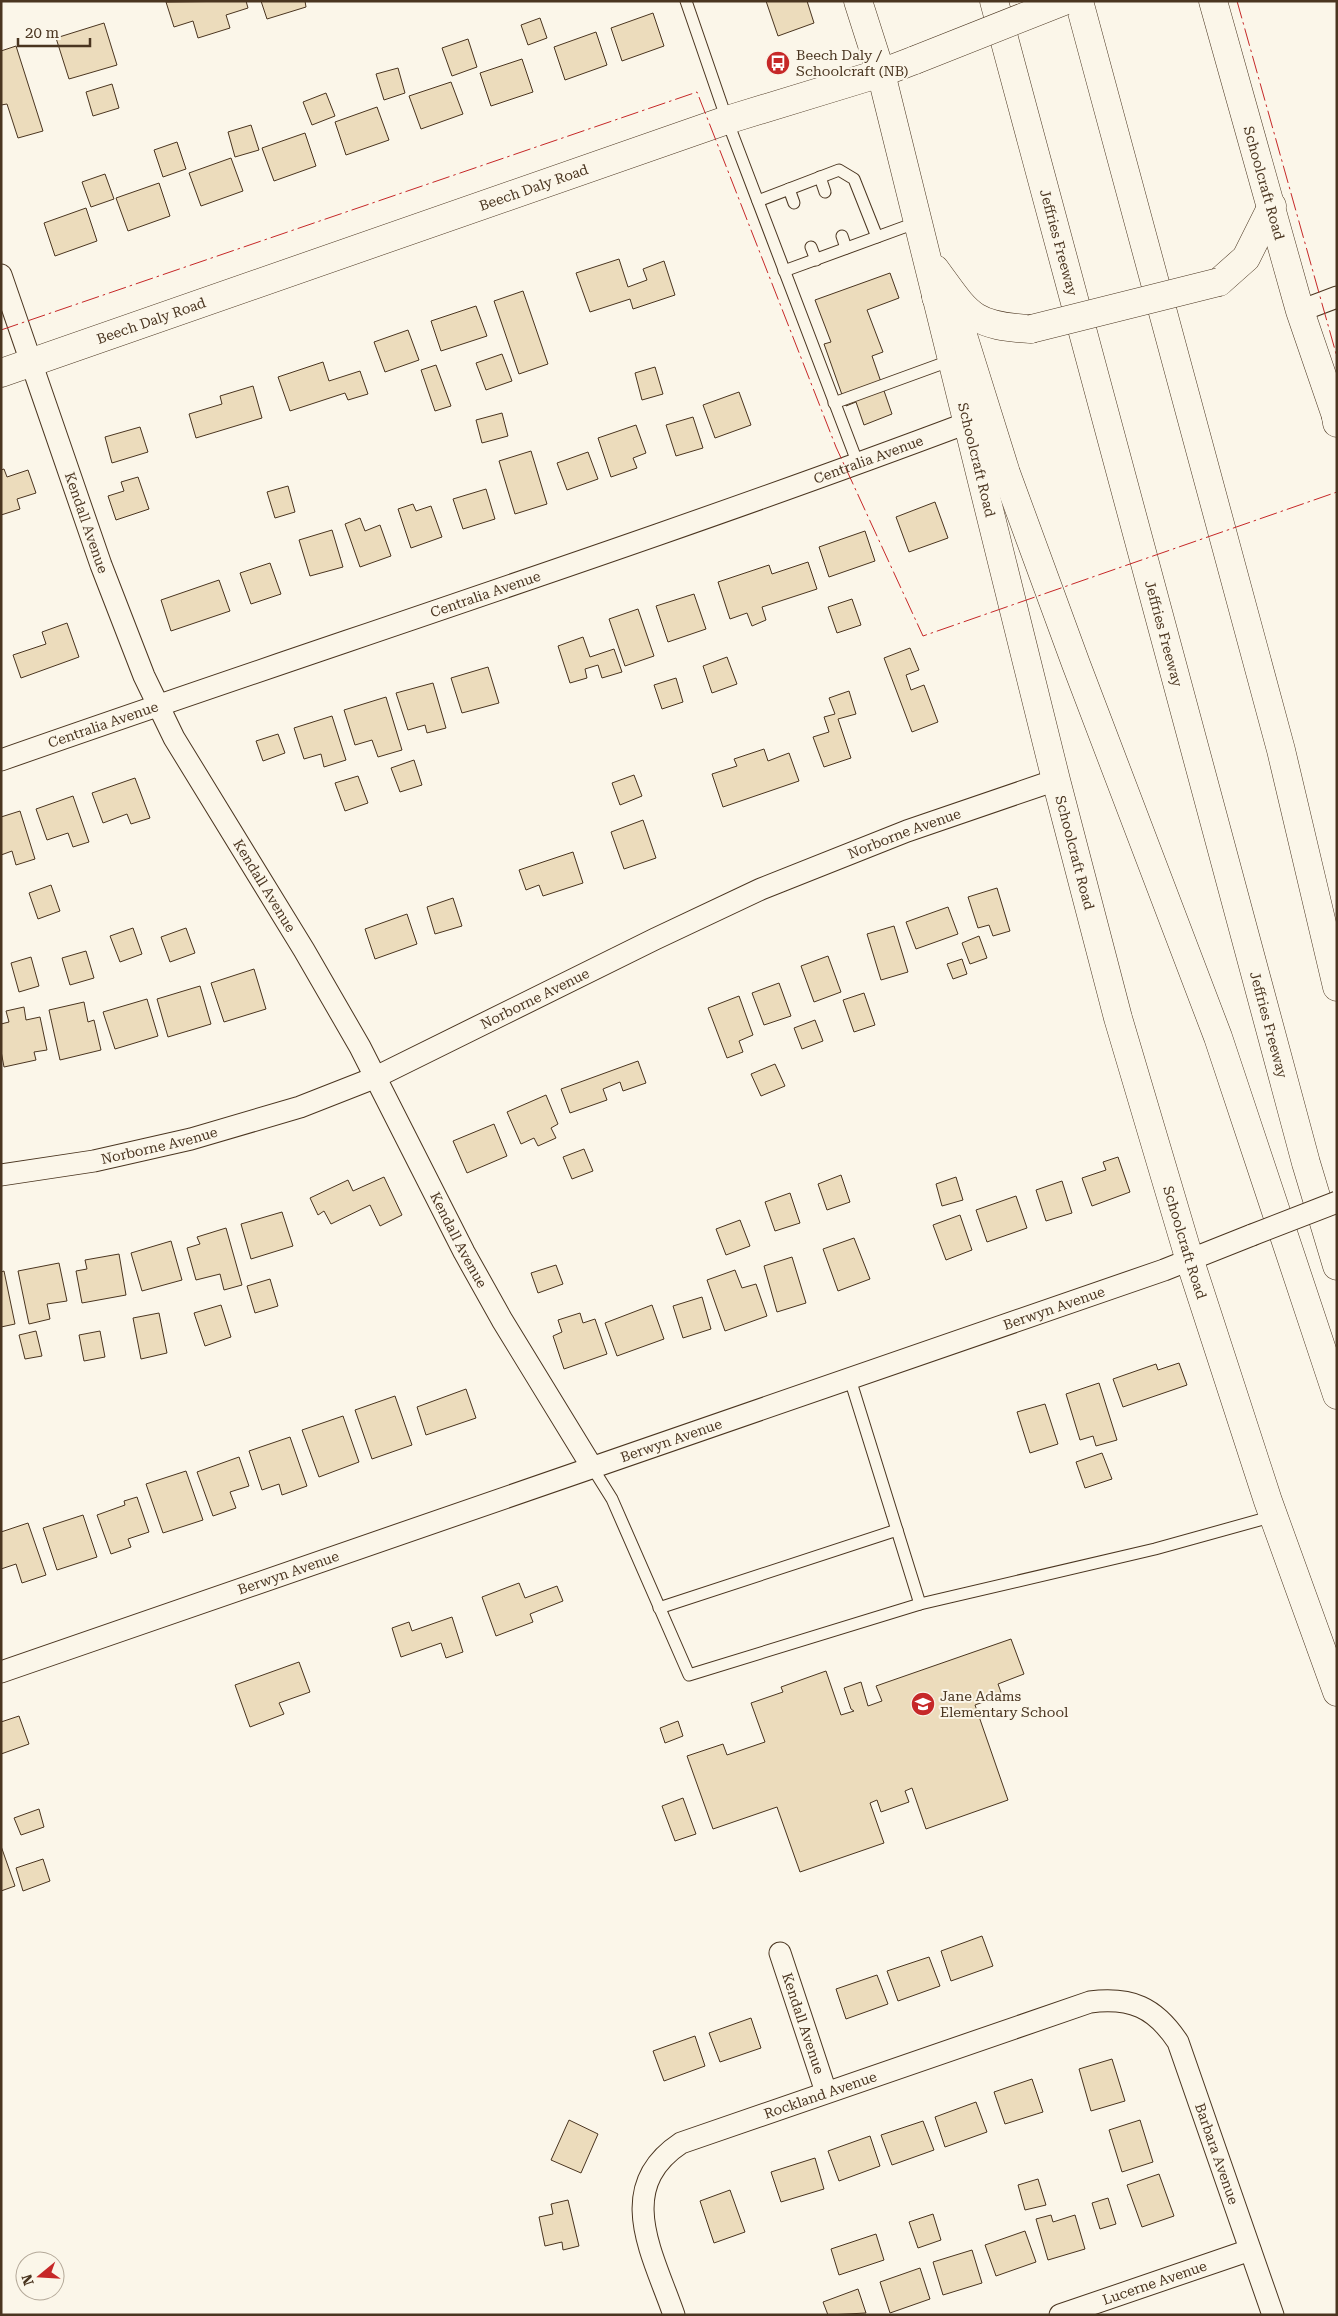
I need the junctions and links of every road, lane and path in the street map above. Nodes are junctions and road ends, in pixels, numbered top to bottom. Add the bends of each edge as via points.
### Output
1 (686, 1) edge
2 (858, 1) edge
3 (994, 1) edge
4 (1064, 1) edge
5 (1080, 1) edge
6 (1213, 1) edge
7 (881, 73) junction
8 (727, 120) junction
9 (820, 177) junction
10 (789, 189) junction
11 (825, 192) dead end
12 (758, 201) junction
13 (794, 203) dead end
14 (1272, 206) junction
15 (918, 222) junction
16 (842, 236) dead end
17 (877, 237) junction
18 (811, 247) dead end
19 (846, 248) junction
20 (926, 257) junction
21 (816, 260) junction
22 (784, 271) junction
23 (1, 275) edge
24 (936, 297) junction
25 (1337, 298) edge
26 (1300, 310) junction
27 (952, 360) junction
28 (32, 363) junction
29 (1, 374) edge
30 (834, 403) junction
31 (1336, 420) edge
32 (967, 423) junction
33 (858, 464) junction
34 (158, 705) junction
35 (1, 760) edge
36 (1056, 780) junction
37 (1337, 986) edge
38 (374, 1078) junction
39 (1, 1175) edge
40 (1337, 1202) edge
41 (1190, 1261) junction
42 (1337, 1266) edge
43 (850, 1379) junction
44 (1337, 1395) edge
45 (592, 1467) junction
46 (1274, 1516) junction
47 (897, 1530) junction
48 (920, 1604) junction
49 (659, 1608) junction
50 (1, 1672) edge
51 (1337, 1692) edge
52 (780, 1953) dead end
53 (1142, 2007) joint
54 (826, 2092) junction
55 (1250, 2250) junction
56 (674, 2315) edge
57 (1060, 2315) edge
58 (1273, 2315) edge

1 - 8 lane
2 - 7 main road, Schoolcraft Road
3 - 42 main road, Jeffries Freeway
4 - 7 main road, Beech Daly Road, bridge
5 - 37 main road via 1278,741
6 - 14 main road, Schoolcraft Road
7 - 8 main road, Beech Daly Road
7 - 15 main road, Schoolcraft Road
8 - 12 lane
8 - 28 main road, Beech Daly Road
9 - 10 lane
9 - 11 lane
9 - 17 lane via 839,170 854,179
10 - 12 lane
10 - 13 lane
12 - 22 lane
14 - 20 main road, bridge via 1246,258 1219,282 1031,329 988,324 966,311
14 - 26 main road, Schoolcraft Road
15 - 17 lane
15 - 20 main road, Schoolcraft Road
16 - 19 lane
17 - 19 lane
18 - 21 lane
19 - 21 lane
20 - 24 main road, Schoolcraft Road
21 - 22 lane
22 - 30 lane
23 - 28 street, Kendall Avenue
24 - 27 main road, Schoolcraft Road
24 - 44 main road via 961,328 1006,473 1218,1037
25 - 26 street
26 - 31 main road, Schoolcraft Road
27 - 30 lane
27 - 32 main road, Schoolcraft Road
28 - 29 main road, Beech Daly Road
28 - 34 street, Kendall Avenue via 101,565
30 - 33 lane
32 - 33 street, Centralia Avenue
32 - 36 main road, Schoolcraft Road
33 - 34 street, Centralia Avenue
34 - 35 street, Centralia Avenue
34 - 38 street, Kendall Avenue via 174,738 355,1038
36 - 38 street, Norborne Avenue via 907,832 761,889
36 - 41 main road, Schoolcraft Road via 1118,1018
38 - 39 street, Norborne Avenue via 300,1107 191,1139 94,1161
38 - 45 street, Kendall Avenue via 468,1260
40 - 41 street, Berwyn Avenue, bridge
41 - 43 street, Berwyn Avenue
41 - 46 main road, Schoolcraft Road
43 - 45 street, Berwyn Avenue
43 - 47 lane
45 - 49 lane via 612,1499
45 - 50 street, Berwyn Avenue
46 - 48 lane via 1155,1549
46 - 51 main road, Schoolcraft Road
47 - 48 lane
47 - 49 lane
48 - 49 lane via 688,1675
52 - 54 street, Kendall Avenue
53 - 54 street, Rockland Avenue via 1111,1999 1090,2002
53 - 55 street, Barbara Avenue via 1168,2026 1178,2042
54 - 56 street, Rockland Avenue via 681,2143 658,2163 645,2185 643,2226
55 - 57 street, Lucerne Avenue
55 - 58 street, Barbara Avenue

